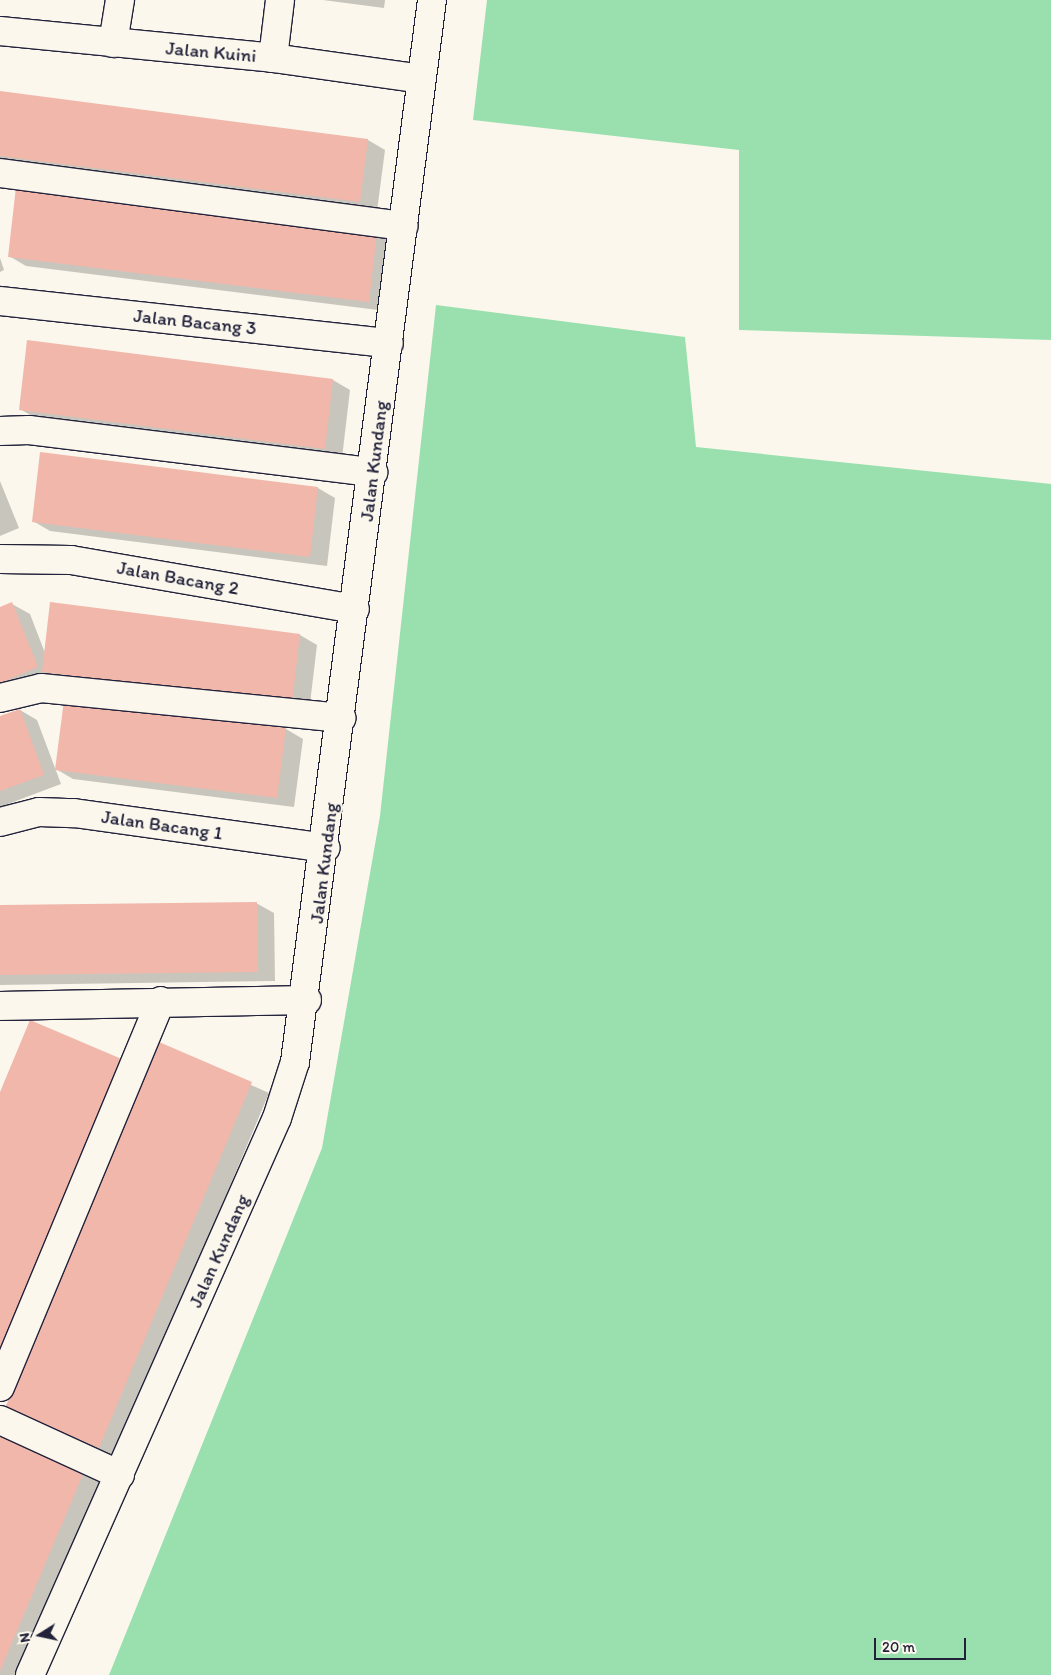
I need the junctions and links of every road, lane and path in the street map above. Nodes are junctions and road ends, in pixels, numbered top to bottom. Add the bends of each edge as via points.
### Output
1 (120, 0) edge
2 (280, 0) edge
3 (432, 0) edge
4 (0, 31) edge
5 (113, 43) junction
6 (273, 58) junction
7 (422, 79) junction
8 (0, 173) edge
9 (404, 226) junction
10 (0, 301) edge
11 (389, 343) junction
12 (0, 431) edge
13 (373, 472) junction
14 (0, 559) edge
15 (356, 609) junction
16 (0, 698) edge
17 (342, 718) junction
18 (0, 822) edge
19 (326, 848) junction
20 (307, 1000) junction
21 (161, 1001) junction
22 (0, 1006) edge
23 (0, 1388) edge
24 (0, 1420) edge
25 (120, 1475) junction
26 (30, 1675) edge

1 - 5 street
2 - 6 street
3 - 7 street, Jalan Kundang
4 - 5 street, Jalan Kuini
5 - 6 street, Jalan Kuini
6 - 7 street, Jalan Kuini
7 - 9 street, Jalan Kundang
8 - 9 street
9 - 11 street, Jalan Kundang
10 - 11 street, Jalan Bacang 3
11 - 13 street, Jalan Kundang
12 - 13 street via 28,430
13 - 15 street, Jalan Kundang
14 - 15 street, Jalan Bacang 2 via 71,560
15 - 17 street, Jalan Kundang
16 - 17 street via 41,688
17 - 19 street, Jalan Kundang
18 - 19 street, Jalan Bacang 1 via 38,812 74,813
19 - 20 street, Jalan Kundang
20 - 21 street
20 - 25 street, Jalan Kundang via 295,1062 277,1118
21 - 22 street
21 - 23 street
24 - 25 street
25 - 26 street, Jalan Kundang

